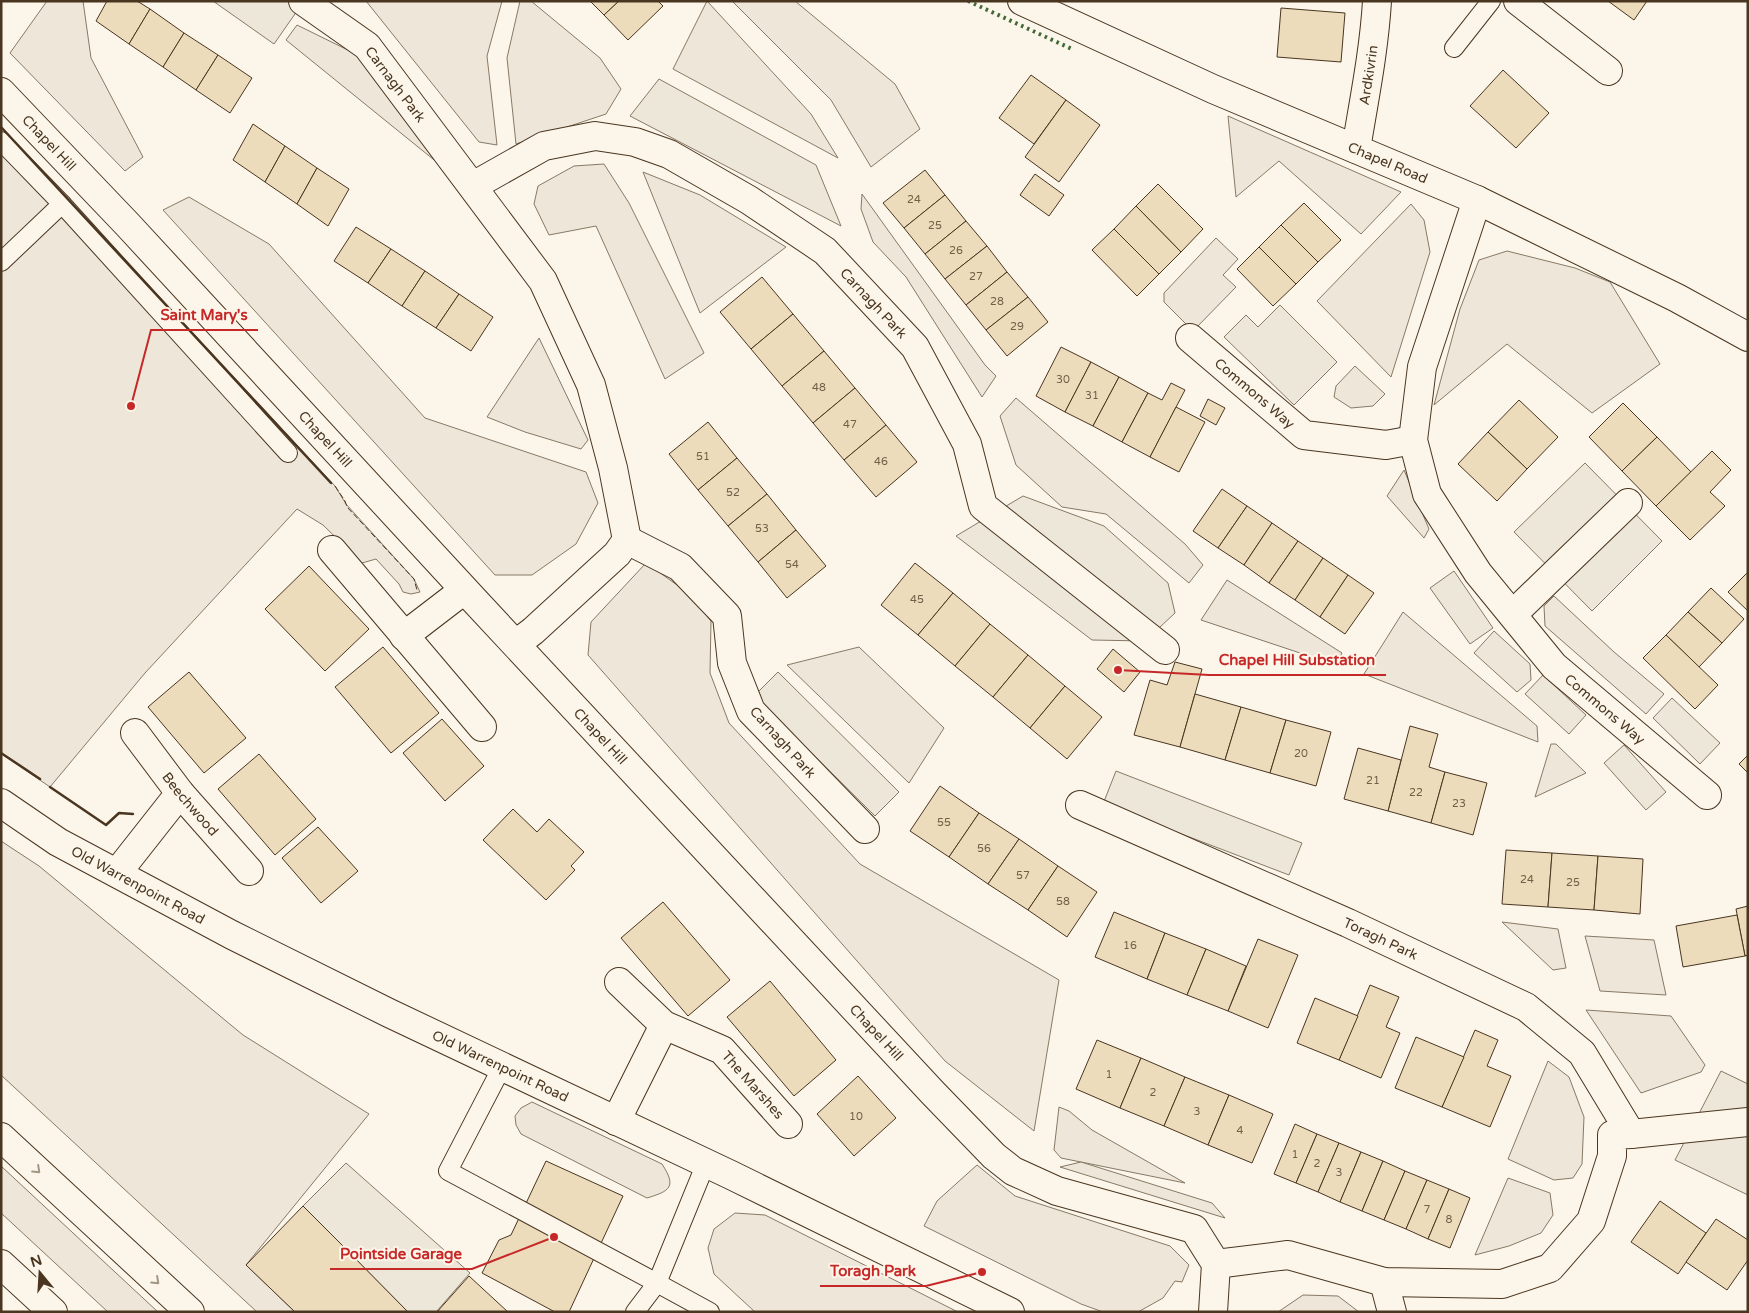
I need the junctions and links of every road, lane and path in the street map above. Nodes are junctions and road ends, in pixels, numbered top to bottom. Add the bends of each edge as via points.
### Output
1 (303, 1) edge
2 (1022, 1) edge
3 (1377, 1) edge
4 (1491, 1) edge
5 (1518, 1) edge
6 (1454, 48) dead end
7 (1608, 70) dead end
8 (1, 92) edge
9 (1, 141) edge
10 (1356, 149) junction
11 (473, 186) junction
12 (1477, 200) junction
13 (62, 204) junction
14 (1, 262) edge
15 (1748, 337) edge
16 (1190, 338) dead end
17 (1413, 440) junction
18 (288, 453) dead end
19 (1628, 503) dead end
20 (627, 540) junction
21 (332, 550) dead end
22 (464, 590) junction
23 (1513, 614) junction
24 (404, 636) junction
25 (516, 644) junction
26 (1164, 650) dead end
27 (482, 727) dead end
28 (135, 733) dead end
29 (180, 793) junction
30 (1707, 795) dead end
31 (1, 803) edge
32 (1080, 805) dead end
33 (865, 829) dead end
34 (249, 871) dead end
35 (117, 873) junction
36 (619, 982) dead end
37 (664, 1025) junction
38 (502, 1067) junction
39 (616, 1121) junction
40 (1748, 1122) edge
41 (788, 1124) dead end
42 (1631, 1134) junction
43 (1, 1137) edge
44 (706, 1164) junction
45 (1, 1264) edge
46 (1216, 1264) junction
47 (1384, 1282) junction
48 (657, 1283) junction
49 (53, 1312) edge
50 (190, 1312) edge
51 (635, 1312) edge
52 (710, 1312) edge
53 (1010, 1312) edge
54 (1213, 1312) edge
55 (1392, 1312) edge

1 - 11 main road, Carnagh Park via 367,46
2 - 10 main road, Chapel Road via 1213,89
3 - 10 main road, Ardkivrin via 1370,71
4 - 6 lane
5 - 7 main road
8 - 22 main road, Chapel Hill via 148,246
9 - 13 lane
10 - 12 main road, Chapel Road
11 - 20 main road, Carnagh Park via 543,281 591,385 613,468
11 - 26 main road, Carnagh Park via 544,146 595,136 634,142 669,154 749,200 825,251 915,348 966,444 983,506
12 - 15 main road, Chapel Road via 1677,298
12 - 17 main road, Commons Way via 1422,367
13 - 14 lane
13 - 18 lane
16 - 17 main road, Commons Way via 1304,435 1386,445
17 - 23 main road, Commons Way via 1427,494 1478,573
19 - 23 main road
20 - 25 main road via 616,554
20 - 33 main road, Carnagh Park via 680,567 727,616 732,663 751,711
21 - 24 main road
22 - 24 main road
22 - 25 main road, Chapel Hill
23 - 30 main road, Commons Way via 1554,666
24 - 27 main road
25 - 46 main road, Chapel Hill via 994,1156 1013,1171 1057,1191 1194,1229
28 - 29 main road, Beechwood
29 - 34 main road, Beechwood
29 - 35 main road
31 - 35 main road, Old Warrenpoint Road via 58,842
32 - 42 main road, Toragh Park via 1348,923 1526,1007 1582,1053
35 - 38 main road, Old Warrenpoint Road via 232,935
36 - 37 main road, The Marshes
37 - 39 main road
37 - 41 main road, The Marshes via 722,1050
38 - 39 main road, Old Warrenpoint Road
38 - 48 lane via 448,1171
39 - 44 main road, Old Warrenpoint Road
40 - 42 main road
42 - 47 main road via 1612,1135 1612,1156 1591,1221 1550,1268 1502,1284
43 -> 50 main road
44 - 48 lane
44 - 53 main road, Old Warrenpoint Road
45 - 49 main road
46 - 47 main road via 1288,1255
46 - 54 main road
47 - 55 main road
48 - 51 lane
48 - 52 lane

